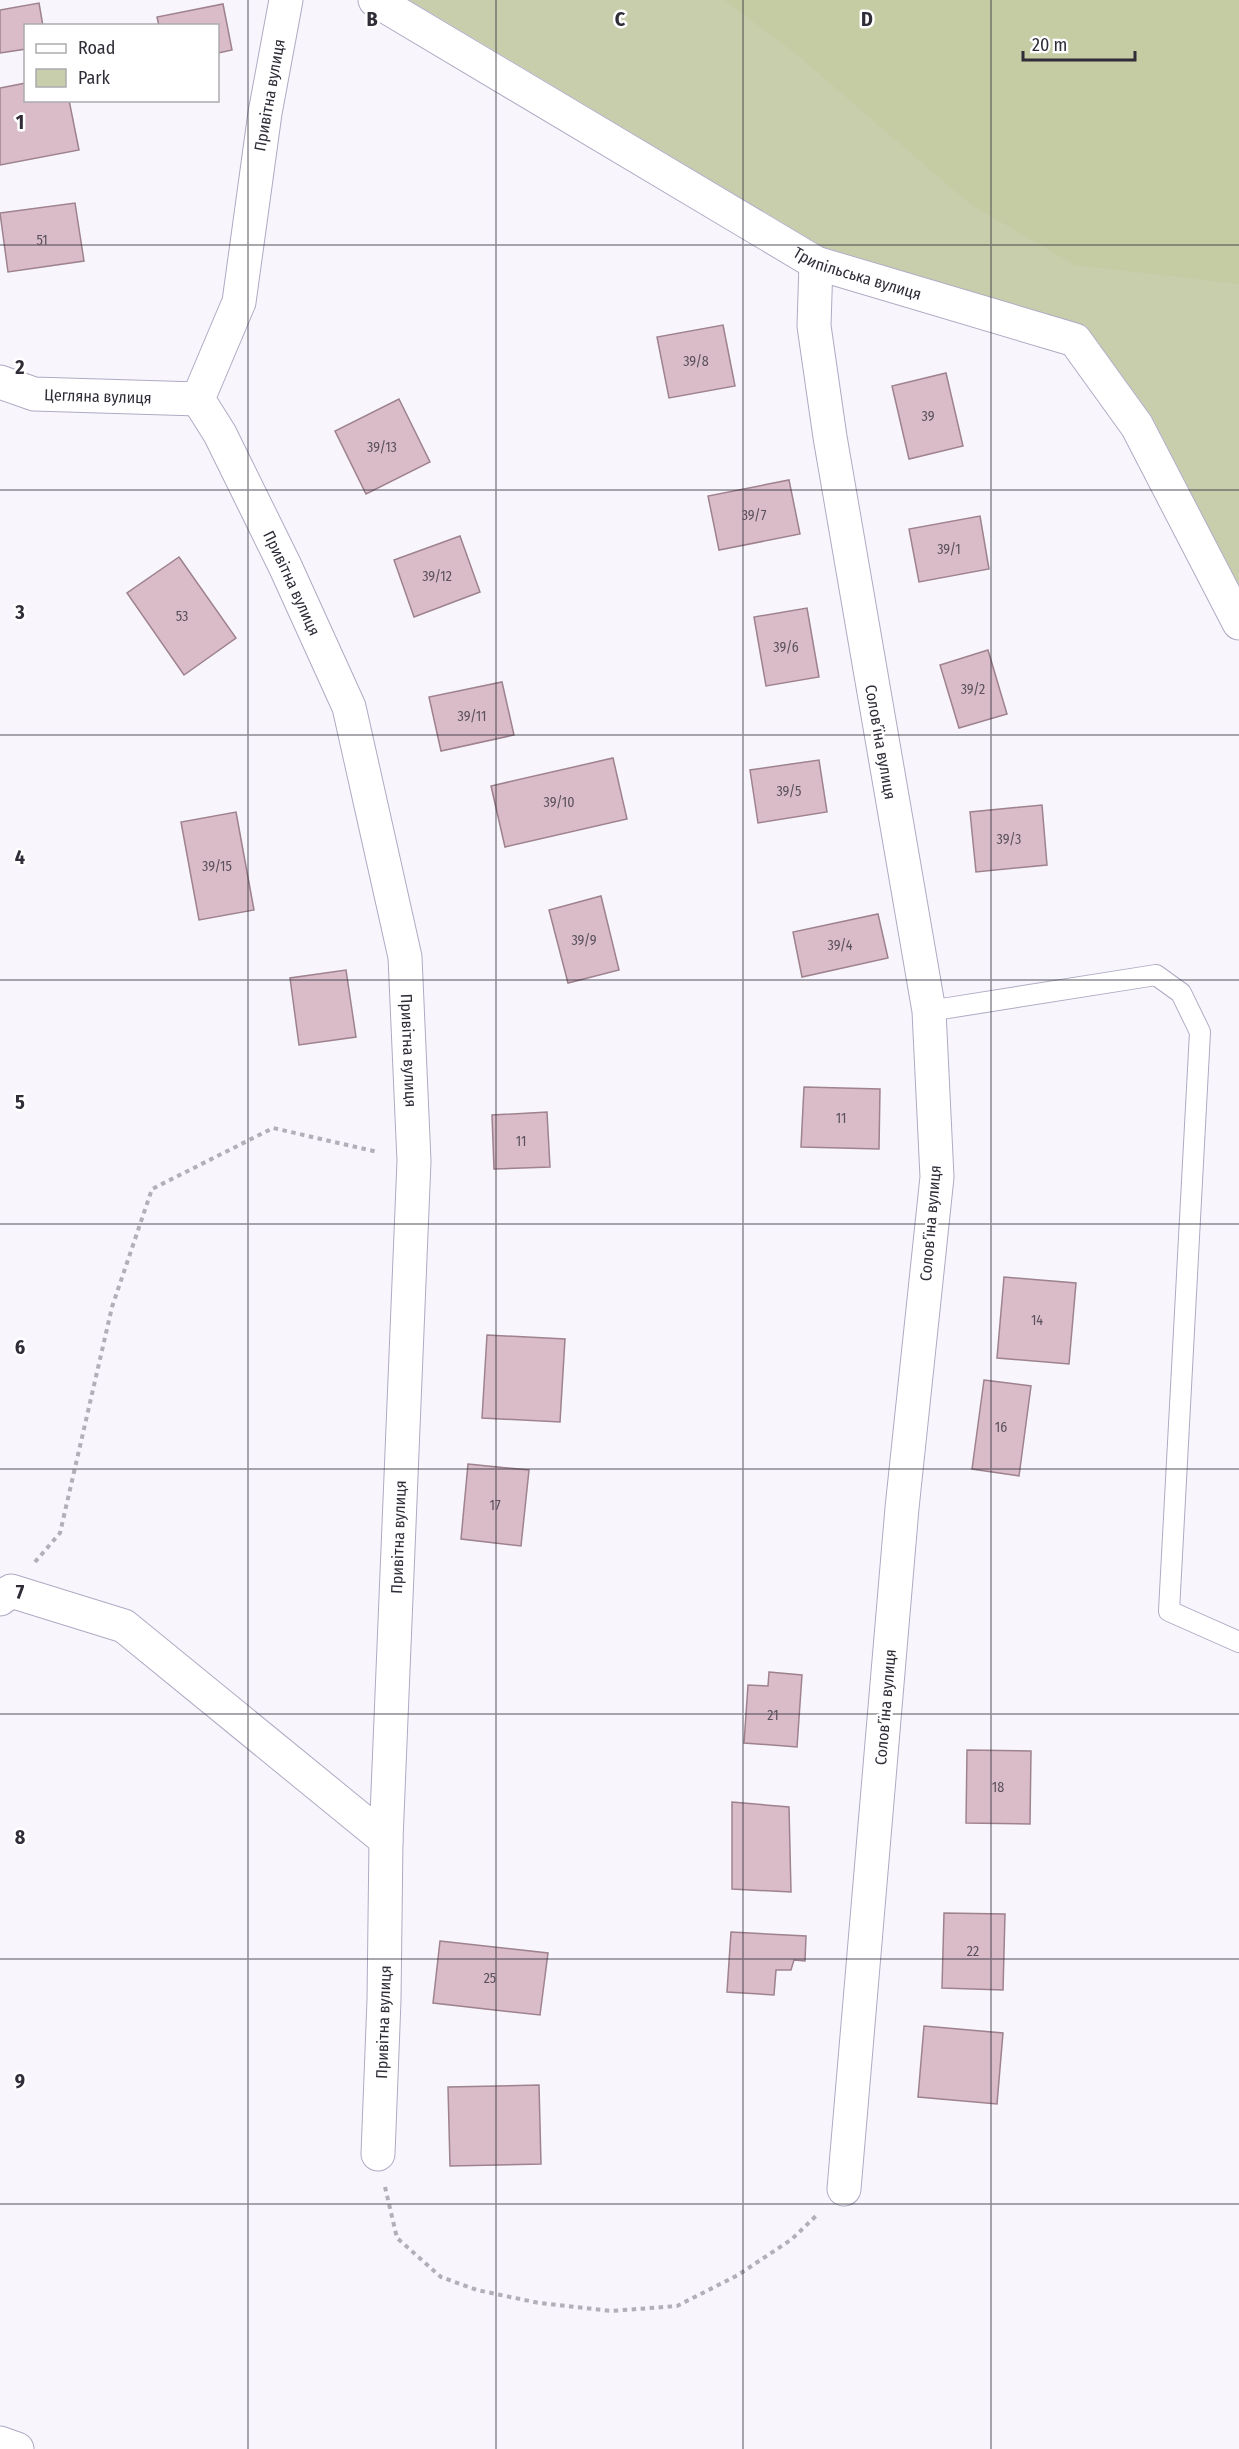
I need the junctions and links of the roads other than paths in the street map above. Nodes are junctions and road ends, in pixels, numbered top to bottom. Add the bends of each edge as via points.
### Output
1 (286, 0) edge
2 (375, 0) edge
3 (816, 263) junction
4 (0, 382) edge
5 (198, 399) junction
6 (1239, 623) edge
7 (929, 1011) junction
8 (6, 1595) edge
9 (1239, 1642) edge
10 (386, 1840) junction
11 (378, 2154) road end
12 (844, 2189) road end
13 (0, 2443) edge
14 (17, 2449) edge

1 - 5 street, Привітна вулиця via 265,113 239,302
2 - 3 street, Трипільська вулиця
3 - 6 street, Трипільська вулиця via 1076,340 1137,426
3 - 7 street, Соловʼїна вулиця via 814,326 830,437
4 - 5 street, Цегляна вулиця via 34,394
5 - 10 street, Привітна вулиця via 220,434 285,566 349,707 405,957 414,1161
7 - 9 lane via 1156,975 1181,993 1200,1032 1169,1611
7 - 12 street, Соловʼїна вулиця via 936,1177 902,1508
8 - 10 street via 124,1626
10 - 11 street, Привітна вулиця
13 - 14 street

